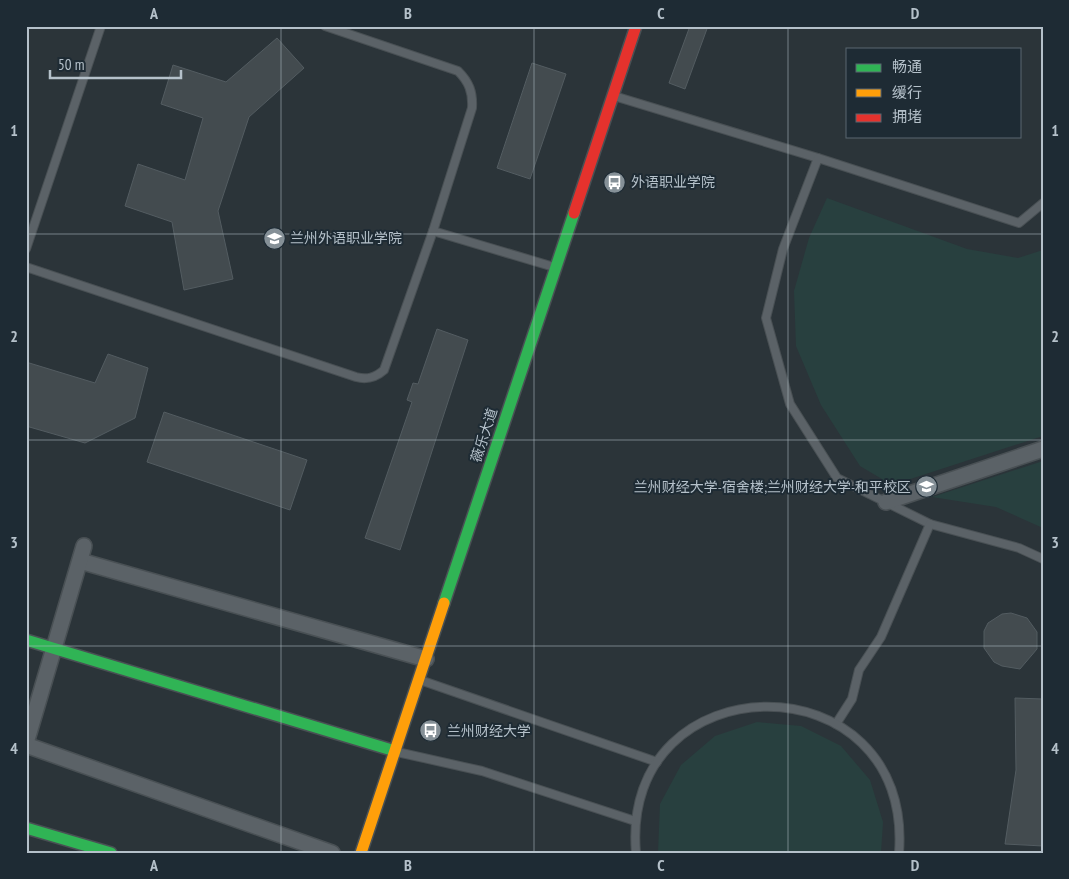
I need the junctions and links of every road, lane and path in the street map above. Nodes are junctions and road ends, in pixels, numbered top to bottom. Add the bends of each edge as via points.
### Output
1 (101, 26) edge
2 (326, 26) edge
3 (636, 26) edge
4 (613, 96) junction
5 (818, 158) junction
6 (1043, 203) edge
7 (433, 231) junction
8 (26, 249) edge
9 (26, 267) edge
10 (556, 268) junction
11 (1043, 449) edge
12 (886, 502) junction
13 (930, 524) junction
14 (84, 546) dead end
15 (1043, 559) edge
16 (80, 561) junction
17 (26, 640) edge
18 (54, 648) junction
19 (426, 659) junction
20 (419, 679) junction
21 (836, 724) junction
22 (26, 744) edge
23 (395, 751) junction
24 (657, 762) junction
25 (635, 822) junction
26 (26, 828) edge
27 (111, 853) edge
28 (332, 853) edge
29 (361, 853) edge
30 (636, 853) edge
31 (899, 853) edge

1 - 8 lane
2 - 7 lane via 458,70 470,87 472,108
3 - 4 main road, 薇乐大道
4 - 5 lane
4 - 10 main road, 薇乐大道
5 - 6 lane via 1019,223
5 - 12 lane via 783,249 766,318 790,404 837,478
7 - 9 lane via 384,370 371,378 356,377
7 - 10 lane
10 - 19 main road, 薇乐大道
11 - 12 street
12 - 13 lane
13 - 15 lane via 1019,548
13 - 21 lane via 881,637 859,670 852,699
14 - 16 street
16 - 18 street
16 - 19 street
17 - 18 main road
18 - 22 street
18 - 23 main road
19 - 20 main road, 薇乐大道
20 - 23 main road, 薇乐大道
20 - 24 lane
21 - 24 lane via 801,709 745,706 712,717 693,728
21 - 31 lane via 865,748 886,779 898,814
22 - 28 street
23 - 25 lane via 482,770
23 - 29 main road, 薇乐大道
24 - 25 lane via 645,785
25 - 30 lane
26 - 27 main road

